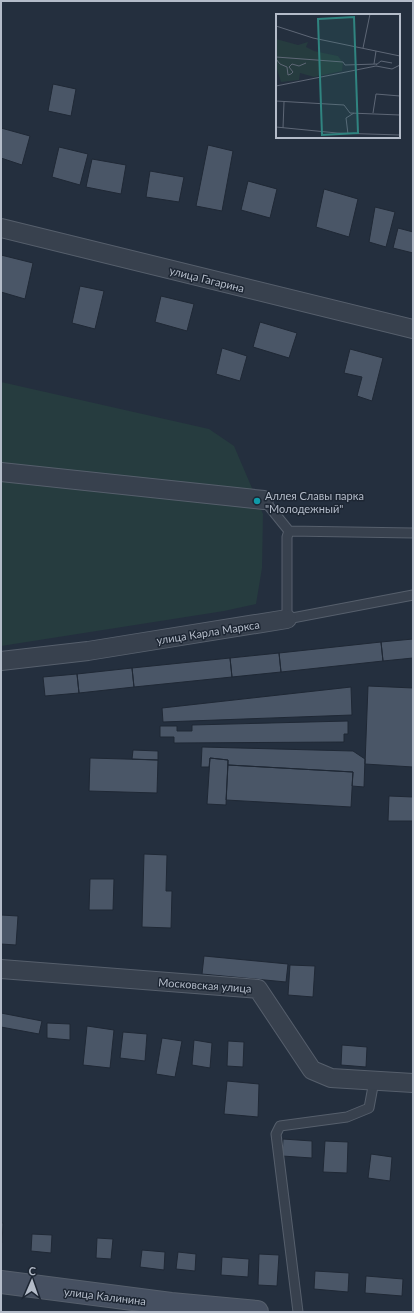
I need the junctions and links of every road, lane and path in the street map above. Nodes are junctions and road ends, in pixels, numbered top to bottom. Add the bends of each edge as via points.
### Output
1 (1, 228) edge
2 (413, 329) edge
3 (1, 472) edge
4 (264, 500) joint
5 (289, 531) junction
6 (413, 533) edge
7 (413, 595) edge
8 (287, 619) junction
9 (1, 661) edge
10 (1, 969) edge
11 (374, 1081) junction
12 (413, 1083) edge
13 (1, 1282) edge
14 (258, 1312) edge
15 (298, 1312) edge

1 - 2 street, улица Гагарина
3 - 4 street
4 - 5 lane
5 - 6 lane
5 - 8 lane
7 - 8 lane, улица Карла Маркса
8 - 9 street, улица Карла Маркса via 88,651
10 - 11 street, Московская улица via 258,989 312,1070 331,1078
11 - 12 street, Московская улица
11 - 15 lane via 369,1108 347,1118 280,1126 276,1134
13 - 14 street, улица Калинина via 171,1304

